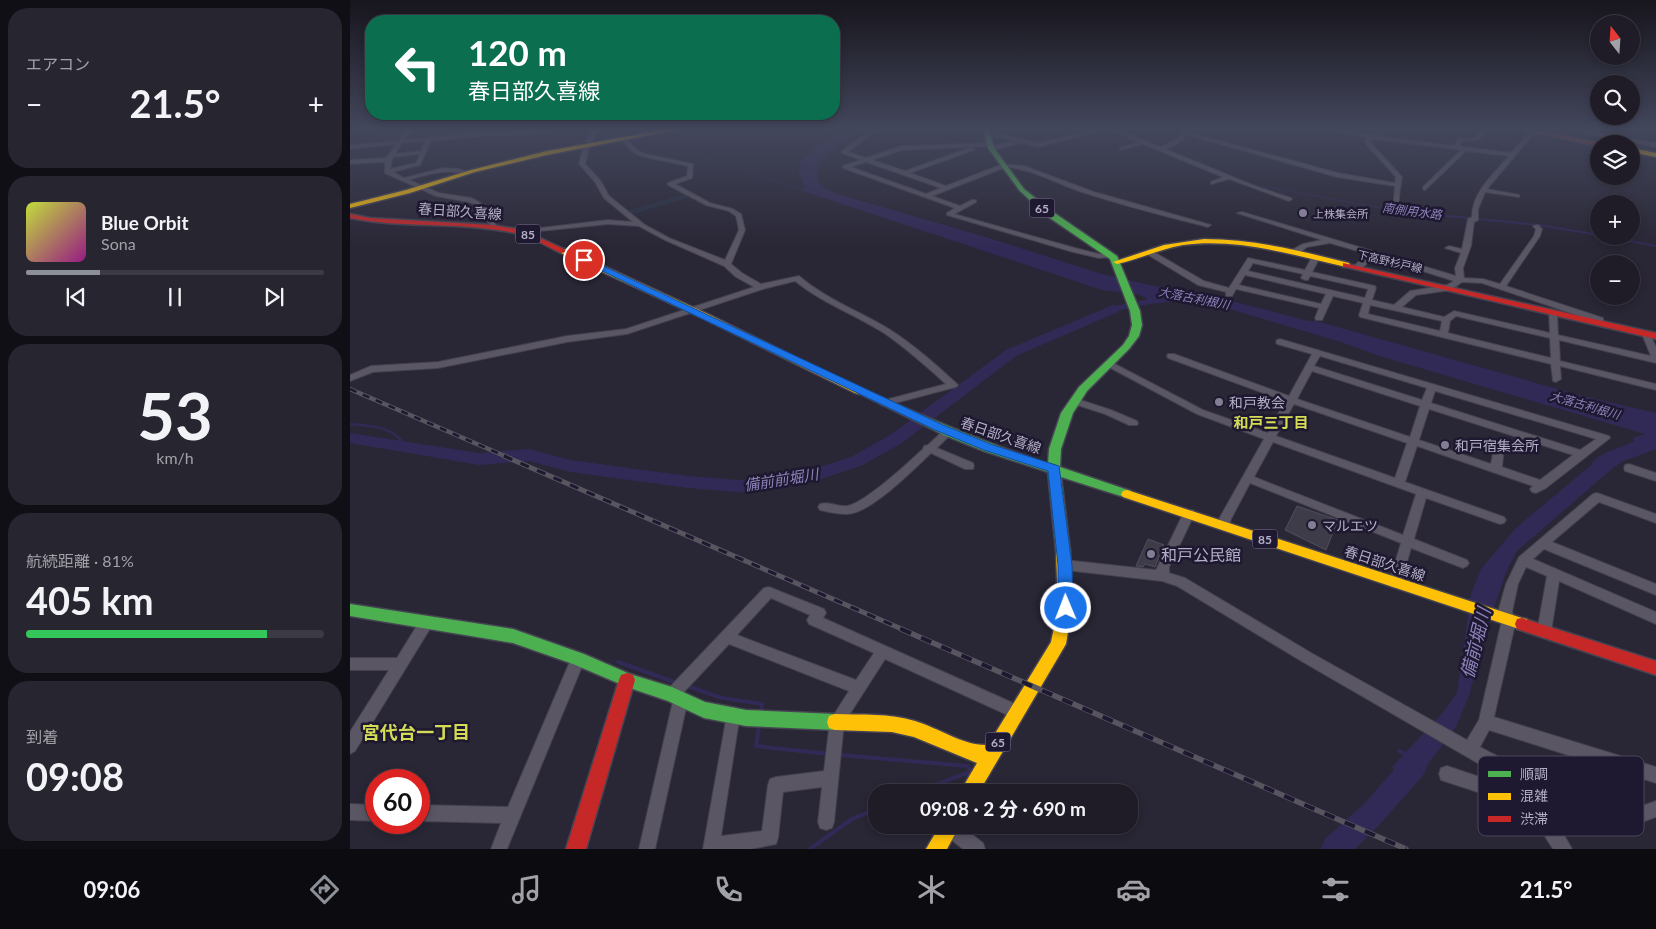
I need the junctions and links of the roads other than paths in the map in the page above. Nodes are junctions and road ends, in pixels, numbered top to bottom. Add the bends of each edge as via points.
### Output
1 (388, 169) edge
2 (400, 169) edge
3 (484, 169) edge
4 (586, 169) edge
5 (691, 169) edge
6 (849, 169) edge
7 (891, 169) edge
8 (917, 169) edge
9 (994, 169) edge
10 (1006, 169) edge
11 (1024, 169) edge
12 (1209, 169) edge
13 (1315, 169) edge
14 (1393, 169) edge
15 (1445, 169) edge
16 (1501, 169) edge
17 (387, 172) junction
18 (466, 173) junction
19 (904, 173) junction
20 (1229, 177) junction
21 (402, 180) junction
22 (884, 182) junction
23 (1213, 183) dead end
24 (1398, 185) junction
25 (421, 188) junction
26 (946, 188) junction
27 (1425, 188) dead end
28 (1482, 190) junction
29 (926, 196) junction
30 (1517, 196) dead end
31 (1289, 199) dead end
32 (974, 201) dead end
33 (350, 206) edge
34 (960, 208) junction
35 (1396, 212) dead end
36 (1240, 213) dead end
37 (350, 216) edge
38 (641, 224) junction
39 (1208, 225) dead end
40 (1536, 226) dead end
41 (492, 227) junction
42 (1323, 228) dead end
43 (1300, 231) junction
44 (523, 232) junction
45 (1314, 235) junction
46 (1290, 236) dead end
47 (1330, 240) junction
48 (1449, 248) dead end
49 (1295, 252) junction
50 (1465, 252) junction
51 (1149, 253) junction
52 (1373, 254) junction
53 (1316, 257) junction
54 (1116, 262) junction
55 (727, 264) junction
56 (1358, 267) junction
57 (1243, 272) junction
58 (1307, 274) junction
59 (1460, 280) junction
60 (1302, 286) junction
61 (760, 287) junction
62 (1502, 287) junction
63 (1447, 288) junction
64 (1232, 291) junction
65 (1330, 293) junction
66 (1367, 302) junction
67 (1323, 308) junction
68 (1396, 308) junction
69 (692, 310) junction
70 (1553, 312) junction
71 (1318, 318) dead end
72 (1446, 320) junction
73 (1606, 324) junction
74 (1444, 334) junction
75 (1651, 335) edge
76 (1554, 337) junction
77 (1280, 342) dead end
78 (1317, 353) junction
79 (1655, 354) edge
80 (1171, 356) dead end
81 (1556, 362) junction
82 (1108, 364) junction
83 (1309, 367) junction
84 (350, 378) edge
85 (1556, 379) dead end
86 (1432, 386) junction
87 (1656, 387) edge
88 (1291, 400) junction
89 (1074, 401) junction
90 (884, 403) junction
91 (1425, 404) junction
92 (1132, 423) dead end
93 (948, 432) junction
94 (1271, 437) junction
95 (1412, 441) junction
96 (928, 448) junction
97 (1499, 448) dead end
98 (1581, 454) junction
99 (969, 466) dead end
100 (1629, 468) dead end
101 (1054, 469) junction
102 (1496, 469) junction
103 (1656, 477) edge
104 (1247, 478) junction
105 (1399, 483) junction
106 (1422, 491) junction
107 (824, 506) dead end
108 (1189, 513) junction
109 (1656, 519) edge
110 (1500, 520) dead end
111 (1224, 525) junction
112 (1407, 541) junction
113 (1543, 543) junction
114 (1523, 560) junction
115 (1463, 563) dead end
116 (1065, 565) junction
117 (1554, 573) junction
118 (1162, 576) junction
119 (1395, 583) junction
120 (1656, 590) edge
121 (350, 610) edge
122 (1656, 618) edge
123 (1505, 619) junction
124 (426, 622) junction
125 (1544, 632) junction
126 (727, 637) junction
127 (883, 651) junction
128 (578, 659) junction
129 (350, 664) edge
130 (400, 664) junction
131 (1656, 668) edge
132 (626, 680) junction
133 (858, 688) junction
134 (677, 697) junction
135 (1017, 712) junction
136 (733, 714) junction
137 (837, 721) junction
138 (1486, 722) junction
139 (350, 746) edge
140 (1467, 748) junction
141 (991, 753) junction
142 (1481, 756) edge
143 (1595, 756) edge
144 (1644, 771) edge
145 (1447, 774) dead end
146 (1656, 775) edge
147 (830, 778) junction
148 (974, 784) edge
149 (1478, 784) edge
150 (1656, 809) edge
151 (350, 812) edge
152 (365, 812) edge
153 (430, 813) edge
154 (1644, 813) edge
155 (513, 815) junction
156 (826, 822) dead end
157 (946, 834) edge
158 (960, 834) edge
159 (1554, 836) edge
160 (711, 848) edge
161 (499, 849) edge
162 (576, 849) edge
163 (647, 849) edge
164 (936, 849) edge
165 (977, 849) edge
166 (1564, 849) edge

1 - 17 street
2 - 17 street
3 - 18 main road
4 - 38 street via 609,200
5 - 55 street via 690,176 670,184 739,216 742,230
6 - 22 street
7 - 19 street
8 - 19 street
9 - 26 street
10 - 54 main road, 65 via 1022,190 1050,214
11 - 39 street via 1161,215
12 - 20 street
13 - 24 street
14 - 24 street via 1399,177
15 - 27 street
16 - 28 street
17 - 21 street
18 - 21 street via 443,170
18 - 25 main road
19 - 22 street
19 - 26 street
20 - 23 street
20 - 31 street
21 - 25 street
22 - 29 street
24 - 35 street
25 - 33 main road
25 - 41 street via 479,204 494,225
26 - 29 street
28 - 30 street
28 - 50 street
29 - 34 street
32 - 34 street
34 - 54 street via 949,214
36 - 43 street
37 - 41 main road, 春日部久喜線 / 85
38 - 44 street via 608,222
38 - 55 street via 667,239
40 - 62 street via 1538,236
41 - 44 main road, 春日部久喜線 / 85
42 - 45 street
43 - 45 street
43 - 46 street
44 - 69 main road, 春日部久喜線 / 85
45 - 47 street
47 - 49 street via 1305,244
47 - 52 street
48 - 50 street
49 - 51 main road, 下高野杉戸線 via 1251,243 1204,241
49 - 53 main road, 下高野杉戸線
50 - 59 street via 1459,268
51 - 54 main road, 下高野杉戸線
51 - 64 street via 1201,283
52 - 56 street
52 - 59 street
53 - 56 main road, 下高野杉戸線
53 - 58 street
54 - 82 main road, 65 via 1135,311 1137,326 1126,347
55 - 61 street
56 - 63 main road, 下高野杉戸線
57 - 58 street via 1251,260
57 - 60 street
57 - 64 street
58 - 60 street
58 - 66 street via 1372,288
59 - 62 street via 1483,281
59 - 63 street
60 - 65 street
61 - 69 street
61 - 90 street via 796,278 819,297 876,325 905,344 953,385
62 - 73 street
63 - 68 street via 1413,293
63 - 70 main road, 下高野杉戸線 via 1508,305
64 - 67 street
65 - 66 street
65 - 67 street
66 - 68 street
66 - 74 street via 1363,315
67 - 71 street
68 - 72 street
69 - 84 street via 628,331 567,339 438,365 371,370
69 - 90 main road, 春日部久喜線 / 85
70 - 73 main road, 下高野杉戸線
70 - 76 street
72 - 74 street
72 - 76 street via 1454,313
73 - 75 main road, 下高野杉戸線
74 - 81 street
75 - 79 street
76 - 79 street
76 - 81 street
77 - 78 street
78 - 83 street
78 - 86 street
80 - 88 street
81 - 85 street
81 - 87 street
82 - 89 main road, 65
82 - 94 street via 1190,408
83 - 88 street
83 - 91 street
86 - 91 street
86 - 98 street via 1605,438
88 - 94 street
88 - 95 street
89 - 92 street
89 - 101 main road, 65 via 1060,430
90 - 93 main road, 春日部久喜線 / 85
91 - 95 street
91 - 98 street
93 - 96 street
93 - 101 main road, 春日部久喜線 / 85
94 - 104 street
94 - 105 street
95 - 102 street
95 - 105 street
96 - 99 street
96 - 107 street via 892,483 861,505 848,510
97 - 102 street
98 - 102 street via 1539,487
100 - 103 street
101 - 108 main road, 春日部久喜線 / 85
101 - 116 main road, 65
104 - 111 street via 1224,519
104 - 112 street via 1352,514
105 - 106 street
106 - 110 street
106 - 112 street
108 - 111 main road, 春日部久喜線 / 85
108 - 118 street via 1163,567
109 - 113 street via 1597,497
111 - 119 main road, 春日部久喜線 / 85
112 - 115 street
112 - 119 street
113 - 114 street
113 - 120 street
114 - 117 street
114 - 123 street via 1512,584
116 - 118 street
116 - 135 main road, 65 via 1066,608 1058,644
117 - 122 street
117 - 125 street
118 - 140 street via 1181,582
119 - 123 main road, 春日部久喜線 / 85
121 - 124 main road
123 - 125 main road, 春日部久喜線 / 85
123 - 138 street
124 - 128 main road via 513,636
124 - 130 street
125 - 131 main road, 春日部久喜線 / 85
126 - 127 street via 769,592 819,614 814,620
126 - 133 street
126 - 134 street
127 - 133 street
127 - 135 street
128 - 132 main road
128 - 155 street
129 - 130 street
130 - 139 street
132 - 134 main road
132 - 162 main road
133 - 137 street
134 - 136 main road via 704,710
134 - 163 street
135 - 141 main road, 65
136 - 137 main road via 746,718
136 - 160 street
137 - 141 main road via 892,724 915,729 976,754
137 - 147 street
138 - 140 street
138 - 143 street
140 - 142 street
141 - 148 main road, 65
144 - 146 street
145 - 149 street
147 - 156 street
147 - 160 street via 776,785 770,838
150 - 154 street
151 - 152 street
153 - 155 street
155 - 161 street
157 - 164 main road
158 - 165 street
159 - 166 street

